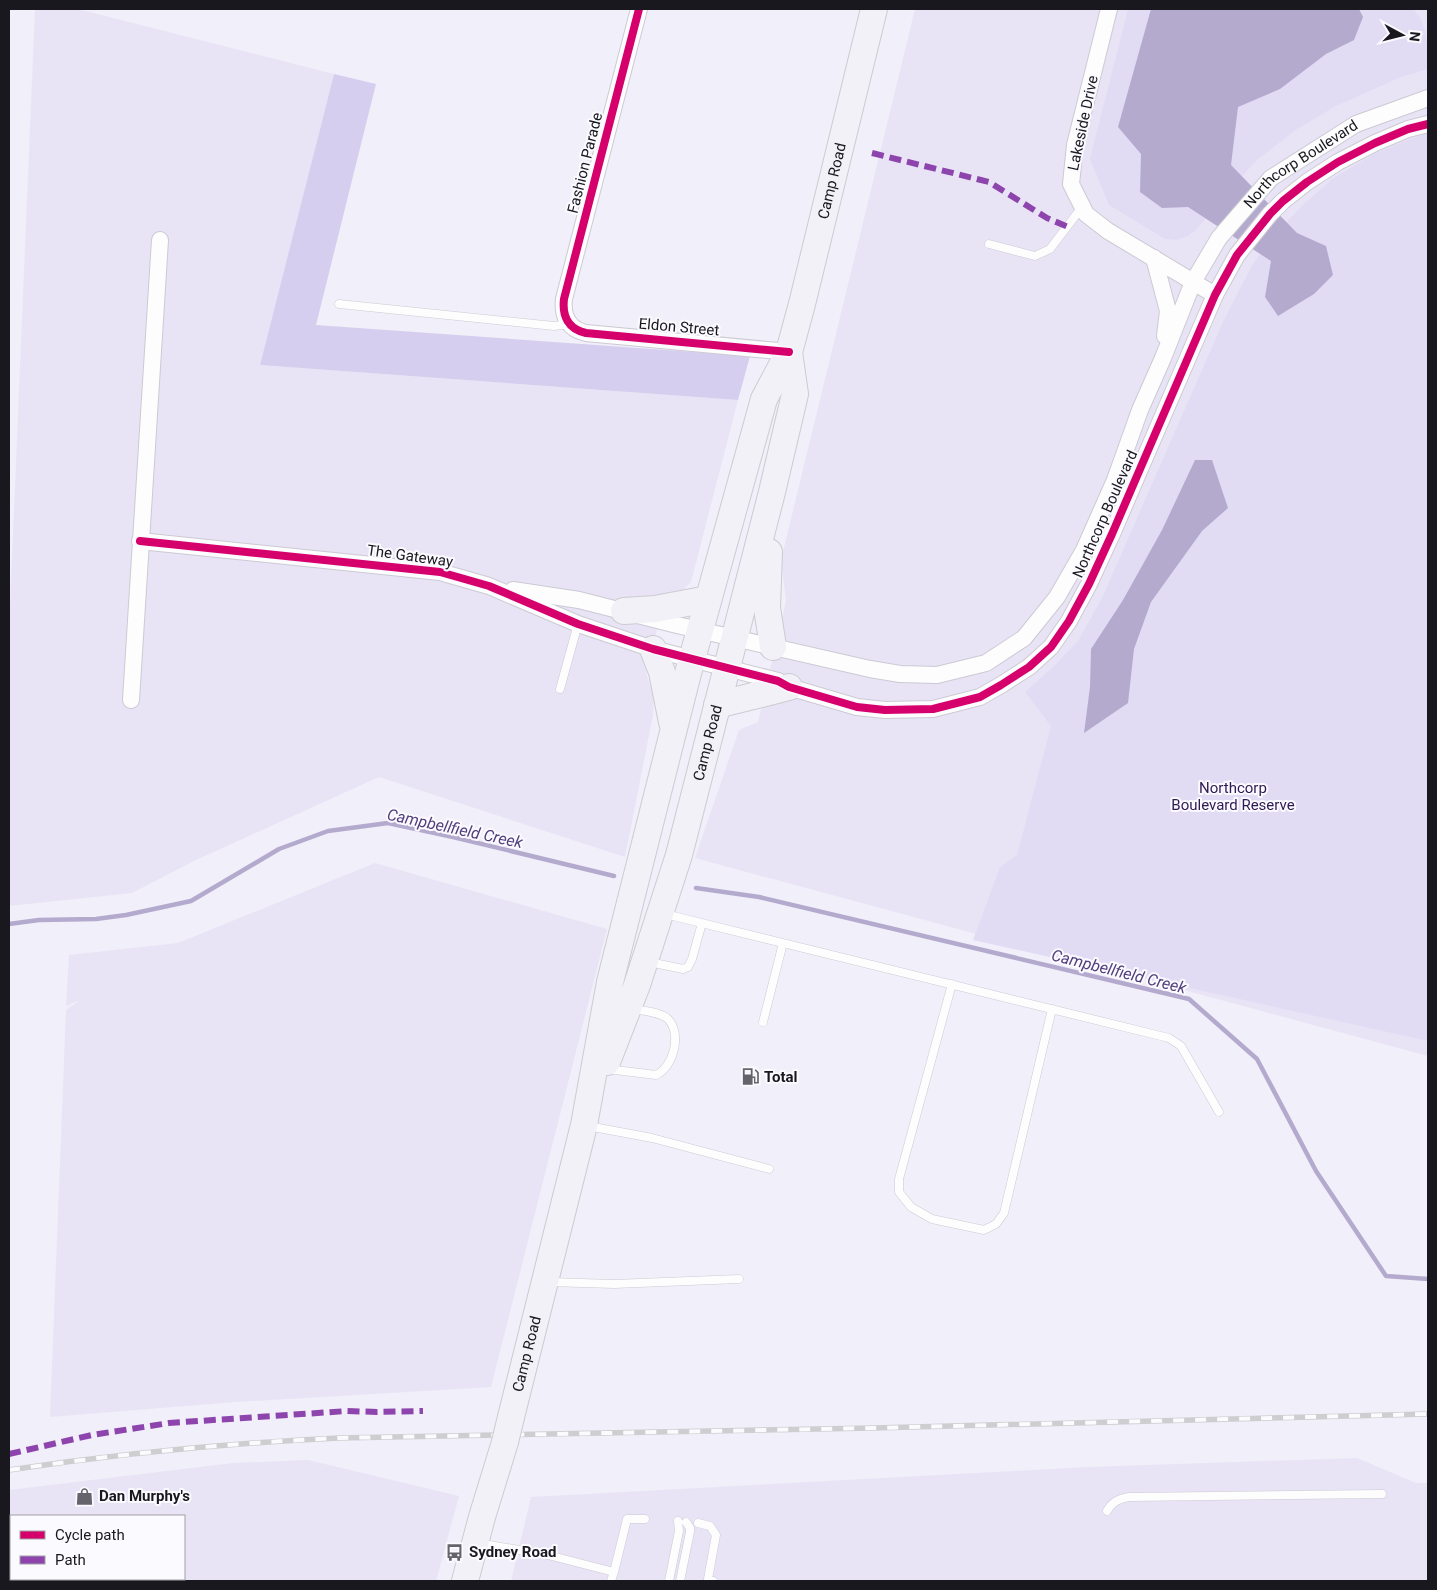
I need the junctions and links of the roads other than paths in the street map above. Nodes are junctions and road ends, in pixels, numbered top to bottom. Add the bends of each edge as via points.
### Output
1 (639, 9) edge
2 (874, 9) edge
3 (1109, 9) edge
4 (1428, 98) edge
5 (1428, 124) edge
6 (1082, 206) junction
7 (160, 240) dead end
8 (989, 244) dead end
9 (1154, 258) junction
10 (1193, 282) junction
11 (1215, 295) junction
12 (338, 304) dead end
13 (569, 324) junction
14 (789, 352) junction
15 (1163, 358) junction
16 (1115, 480) junction
17 (1132, 488) junction
18 (772, 492) junction
19 (140, 541) junction
20 (489, 586) junction
21 (708, 599) junction
22 (624, 611) junction
23 (578, 624) junction
24 (699, 630) junction
25 (735, 638) junction
26 (773, 646) junction
27 (654, 649) junction
28 (692, 658) junction
29 (727, 668) junction
30 (789, 687) junction
31 (560, 689) dead end
32 (131, 700) dead end
33 (717, 704) junction
34 (674, 728) junction
35 (661, 913) junction
36 (702, 923) junction
37 (783, 943) junction
38 (645, 961) junction
39 (952, 984) junction
40 (628, 1008) junction
41 (1052, 1009) junction
42 (763, 1022) dead end
43 (605, 1069) junction
44 (1219, 1112) dead end
45 (584, 1125) junction
46 (769, 1169) dead end
47 (739, 1279) dead end
48 (544, 1282) junction
49 (1382, 1494) dead end
50 (1107, 1511) dead end
51 (645, 1519) dead end
52 (698, 1523) dead end
53 (476, 1543) junction
54 (614, 1572) junction
55 (711, 1580) edge
56 (465, 1581) edge
57 (612, 1581) edge
58 (669, 1581) edge
59 (680, 1581) edge

1 - 13 street, Fashion Parade via 564,299 563,309
2 - 14 main road, Camp Road
3 - 6 street, Lakeside Drive via 1076,144 1071,184
4 - 10 street, Northcorp Boulevard via 1356,124 1271,178 1219,238
5 - 11 street, Northcorp Boulevard via 1408,129 1338,162 1283,202 1237,255
6 - 8 lane via 1050,249 1035,256
6 - 9 street, Lakeside Drive via 1086,214 1108,231
7 - 19 street
9 - 10 street, Lakeside Drive
9 - 15 street via 1168,311
10 - 11 street, Lakeside Drive
10 - 15 street, Northcorp Boulevard
11 - 17 street, Northcorp Boulevard
12 - 13 lane via 554,326
13 - 14 street, Eldon Street via 586,333
14 - 18 main road, Camp Road via 794,394
14 - 21 main road, Camp Road via 764,399
15 - 16 street, Northcorp Boulevard
16 - 17 lane
16 - 26 street, Northcorp Boulevard via 1084,550 1057,596 1024,638 986,663 937,676 900,674 870,670
17 - 30 street, Northcorp Boulevard via 1089,584 1060,634 1029,667 1001,685 980,697 933,709 911,710 857,707
18 - 25 main road, Camp Road
18 - 26 main road via 767,608
19 - 20 street, The Gateway via 423,569
19 - 32 street
20 - 22 street, The Gateway
20 - 23 street, The Gateway
21 - 22 main road
21 - 24 main road, Camp Road
22 - 24 street, The Gateway
23 - 27 street, The Gateway
23 - 31 lane
24 - 25 street, Northcorp Boulevard
24 - 28 main road, Camp Road
25 - 26 street, Northcorp Boulevard
25 - 29 main road, Camp Road
27 - 28 street, The Gateway
27 - 34 main road
28 - 29 street, Northcorp Boulevard
28 - 34 main road, Camp Road
29 - 30 street, Northcorp Boulevard via 778,681
29 - 33 main road, Camp Road
30 - 33 main road
33 - 35 main road, Camp Road via 680,855
34 - 45 main road, Camp Road via 610,982
35 - 36 lane
35 - 38 main road, Camp Road
36 - 37 lane
36 - 38 lane via 688,967 683,969
37 - 39 lane
37 - 42 lane
38 - 40 main road, Camp Road
39 - 41 lane
39 - 41 lane via 899,1179 899,1192 911,1207 932,1219 984,1230 996,1224 1004,1213
40 - 43 main road, Camp Road
40 - 43 lane via 667,1018 675,1033 671,1058 656,1076
41 - 44 lane via 1169,1038 1181,1046
43 - 45 main road, Camp Road
45 - 46 lane via 652,1138
45 - 48 main road, Camp Road
47 - 48 lane via 614,1284
48 - 53 main road, Camp Road, bridge via 512,1417
49 - 50 lane via 1128,1497 1115,1501
51 - 54 lane via 627,1519
52 - 55 lane via 710,1526 716,1535
53 - 54 lane via 548,1555
53 - 56 main road, Camp Road
54 - 57 lane
58 - 59 lane via 682,1522 690,1532

